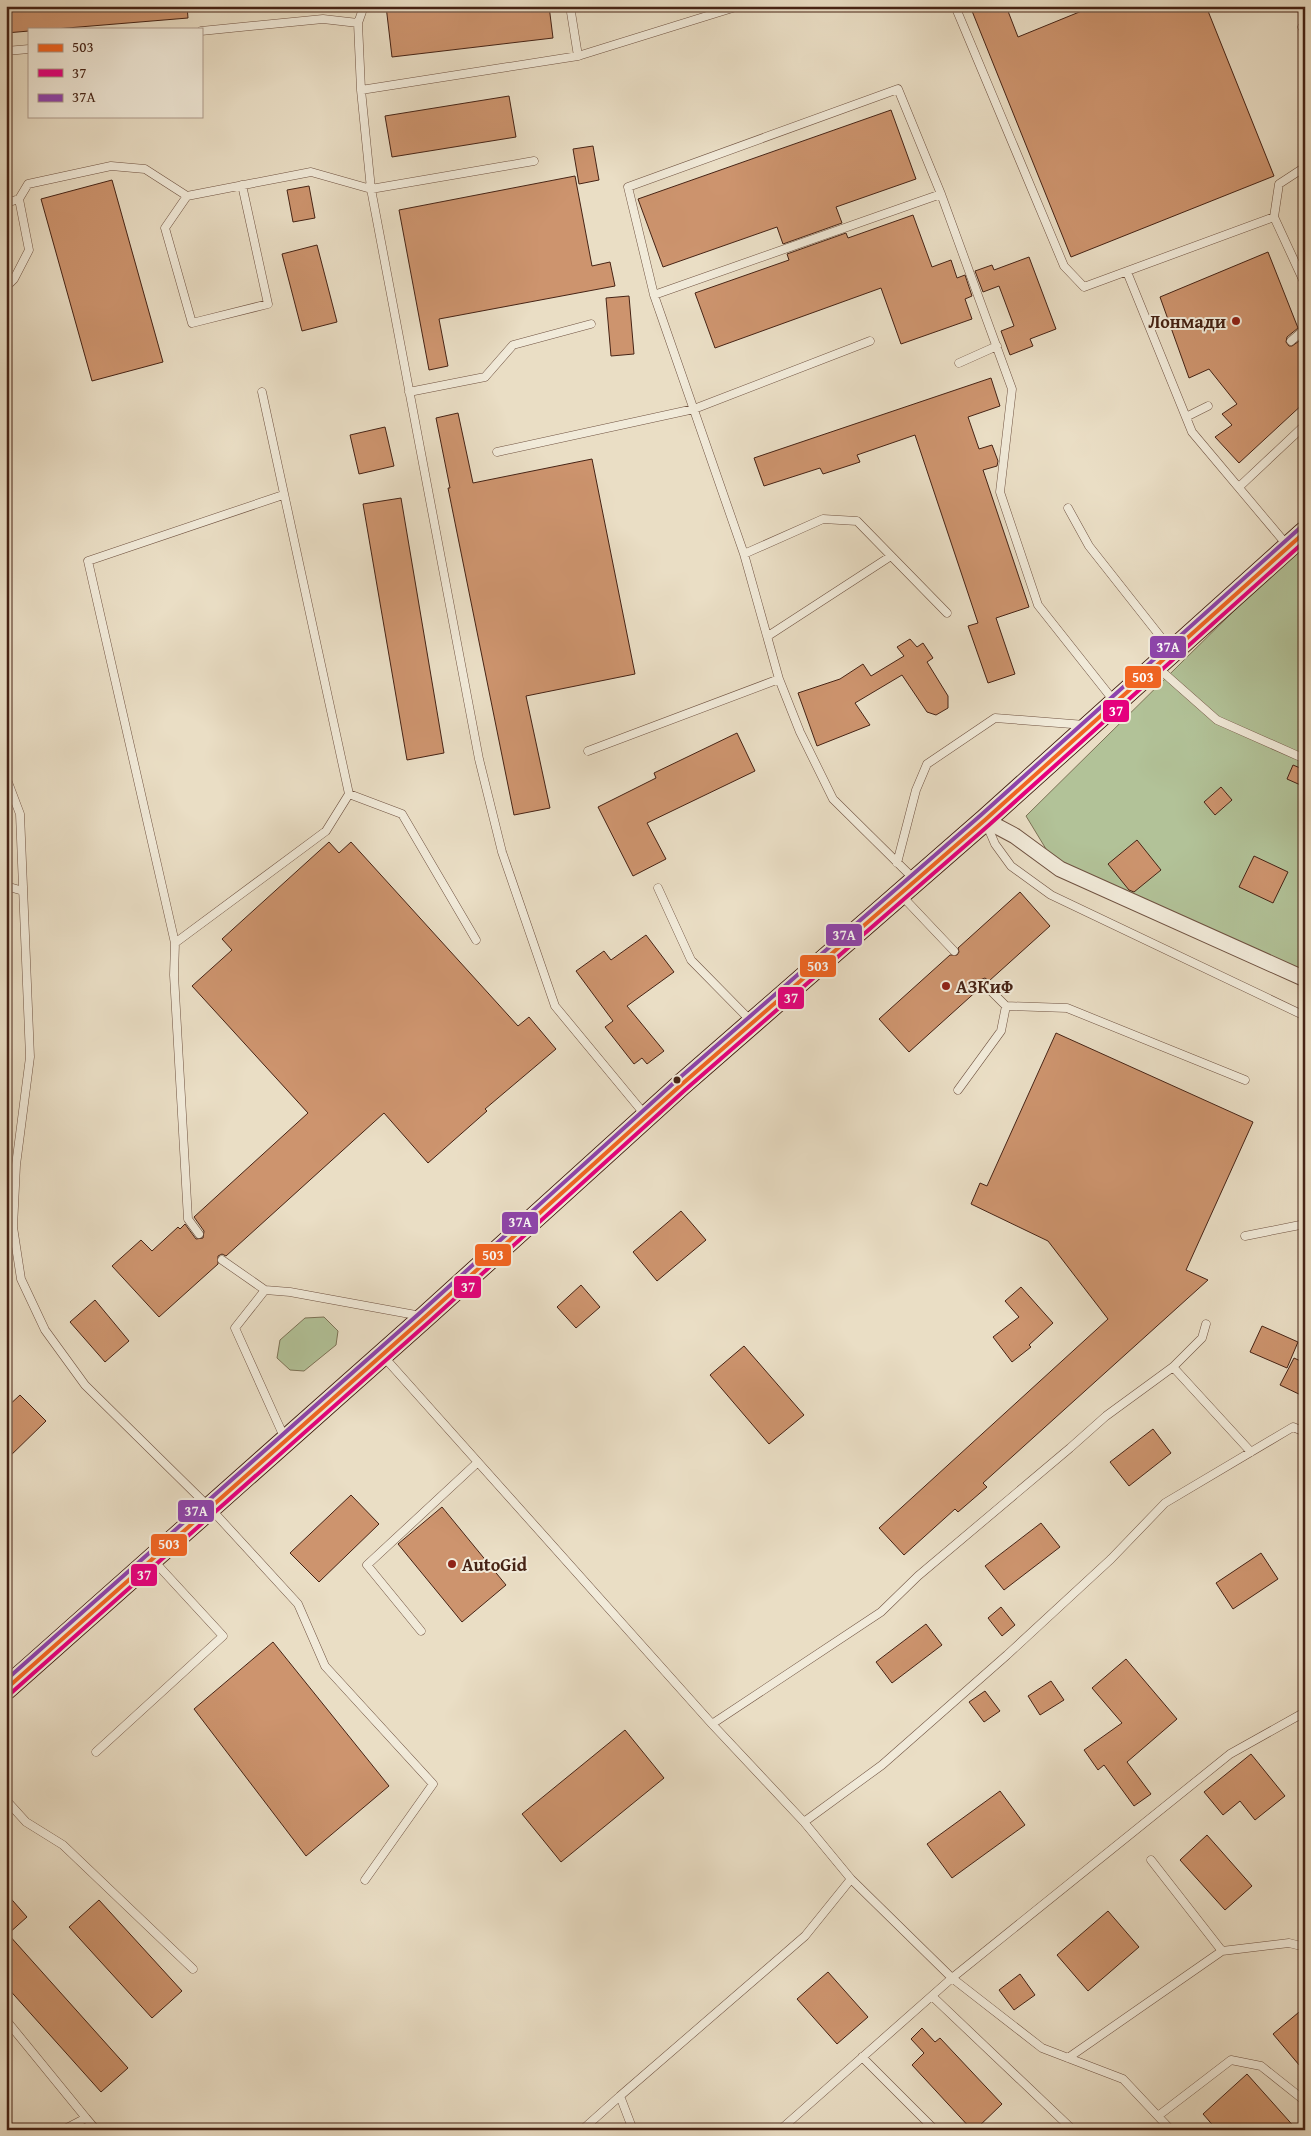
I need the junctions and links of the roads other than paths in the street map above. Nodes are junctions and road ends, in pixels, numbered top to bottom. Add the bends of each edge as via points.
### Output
1 (364, 6) edge
2 (570, 6) edge
3 (739, 6) edge
4 (955, 6) edge
5 (358, 23) junction
6 (202, 31) edge
7 (28, 48) edge
8 (6, 51) edge
9 (578, 56) junction
10 (361, 90) junction
11 (534, 161) dead end
12 (1305, 167) edge
13 (242, 186) junction
14 (371, 189) junction
15 (941, 194) junction
16 (187, 196) junction
17 (20, 199) junction
18 (6, 203) edge
19 (1274, 217) junction
20 (1127, 272) junction
21 (1305, 284) edge
22 (6, 287) edge
23 (654, 295) junction
24 (592, 324) dead end
25 (1305, 329) edge
26 (1291, 341) dead end
27 (870, 342) dead end
28 (996, 346) junction
29 (959, 363) dead end
30 (262, 392) dead end
31 (409, 392) junction
32 (1208, 406) dead end
33 (694, 409) junction
34 (1186, 416) junction
35 (1305, 425) edge
36 (497, 452) dead end
37 (1239, 487) junction
38 (283, 495) junction
39 (1068, 508) dead end
40 (1305, 532) edge
41 (1288, 547) junction
42 (744, 554) junction
43 (891, 556) junction
44 (947, 613) dead end
45 (768, 636) junction
46 (1172, 652) junction
47 (1156, 666) junction
48 (779, 679) junction
49 (1115, 703) junction
50 (1090, 725) junction
51 (588, 751) dead end
52 (1305, 759) edge
53 (6, 777) edge
54 (348, 794) junction
55 (985, 820) junction
56 (897, 863) junction
57 (6, 886) edge
58 (658, 888) dead end
59 (908, 888) junction
60 (23, 892) junction
61 (476, 940) dead end
62 (175, 943) junction
63 (954, 952) dead end
64 (1305, 979) edge
65 (984, 984) dead end
66 (1006, 1006) junction
67 (1305, 1016) edge
68 (752, 1022) junction
69 (1245, 1080) dead end
70 (958, 1090) dead end
71 (646, 1116) junction
72 (1305, 1224) edge
73 (199, 1234) dead end
74 (1245, 1236) dead end
75 (222, 1260) dead end
76 (265, 1290) junction
77 (426, 1316) junction
78 (1206, 1324) dead end
79 (383, 1355) junction
80 (1173, 1368) junction
81 (1305, 1432) edge
82 (286, 1441) junction
83 (1251, 1452) junction
84 (478, 1462) junction
85 (210, 1508) junction
86 (152, 1559) junction
87 (421, 1631) dead end
88 (6, 1689) edge
89 (1305, 1712) edge
90 (712, 1724) junction
91 (96, 1752) dead end
92 (6, 1800) edge
93 (804, 1822) junction
94 (1151, 1860) dead end
95 (851, 1879) junction
96 (364, 1880) dead end
97 (1305, 1947) edge
98 (1222, 1951) junction
99 (193, 1969) dead end
100 (952, 1978) junction
101 (932, 1996) junction
102 (6, 2020) edge
103 (862, 2057) junction
104 (1068, 2058) junction
105 (620, 2096) junction
106 (1305, 2101) edge
107 (1158, 2116) junction
108 (86, 2118) junction
109 (63, 2130) edge
110 (96, 2130) edge
111 (582, 2130) edge
112 (633, 2130) edge
113 (780, 2130) edge
114 (936, 2130) edge
115 (1073, 2130) edge
116 (1171, 2130) edge

1 - 5 lane
2 - 9 lane
3 - 9 lane
4 - 20 lane via 1064,266 1084,288
5 - 6 lane via 323,19
5 - 10 lane
7 - 8 lane
9 - 10 lane
10 - 14 lane
11 - 14 lane
12 - 19 lane via 1279,184
13 - 14 lane via 311,172
13 - 16 lane
13 - 16 lane via 268,304 192,323 165,228
14 - 31 lane
15 - 23 lane
15 - 23 lane via 898,89 628,188
15 - 28 lane
16 - 17 lane via 145,169 111,166 28,184
17 - 18 lane
17 - 22 lane via 29,250 14,279
19 - 20 lane
19 - 21 lane
20 - 34 lane
23 - 33 lane
24 - 31 lane via 513,345 485,377
25 - 26 lane
27 - 33 lane
28 - 29 lane
28 - 49 lane via 1012,389 1000,492 1038,605
30 - 38 lane
31 - 71 lane via 479,758 502,852 555,1006
32 - 34 lane
33 - 36 lane
33 - 42 lane
34 - 37 lane via 1192,432
35 - 37 lane
37 - 41 lane
38 - 54 lane
38 - 62 lane via 88,561
39 - 46 lane via 1089,546
40 - 41 main road
41 - 46 main road
42 - 43 lane via 823,519 857,521
42 - 45 lane
43 - 44 lane
43 - 45 lane
45 - 48 lane
46 - 47 main road
47 - 49 main road
47 - 52 lane via 1217,720
48 - 51 lane
48 - 56 lane via 832,799
49 - 50 main road
50 - 55 main road
50 - 56 lane via 994,718 927,764 916,790
53 - 60 lane via 20,814
54 - 61 lane via 402,814
54 - 62 lane via 326,831
55 - 59 main road
55 - 64 street via 1015,836 1060,869
55 - 67 lane via 995,844 1011,866 1051,895
56 - 59 lane
57 - 60 lane
58 - 68 lane via 692,960
59 - 63 lane
59 - 68 main road
60 - 85 lane via 30,1057 16,1165 13,1227 21,1279 45,1330 85,1385
62 - 73 lane via 174,975 188,1219
65 - 66 lane
66 - 69 lane via 1067,1008
66 - 70 lane via 1001,1031
68 - 71 main road
71 - 77 main road
72 - 74 lane
75 - 76 lane
76 - 77 lane
76 - 82 lane via 235,1328
77 - 79 main road
78 - 80 lane via 1202,1338
79 - 82 main road
79 - 84 lane
80 - 83 lane
80 - 90 lane via 1106,1416 918,1576 881,1612
81 - 83 lane via 1293,1427
82 - 85 main road
83 - 93 lane via 1165,1503 1111,1559 985,1674 882,1765
84 - 87 lane via 368,1565
84 - 90 lane
85 - 86 main road
85 - 96 lane via 298,1604 325,1666 433,1784
86 - 88 main road
86 - 91 lane via 223,1636
89 - 100 lane via 1230,1754
90 - 93 lane
92 - 99 lane via 26,1822 63,1845
93 - 95 lane
94 - 98 lane
95 - 100 lane
95 - 105 lane via 805,1936
97 - 98 lane via 1289,1942
98 - 104 lane
100 - 101 lane
100 - 104 lane via 1042,2048
101 - 103 lane
101 - 115 lane
102 - 108 lane
103 - 113 lane
103 - 114 lane
104 - 107 lane via 1123,2079
105 - 111 lane
105 - 112 lane
106 - 107 lane via 1261,2066 1231,2060
107 - 116 lane
108 - 109 lane
108 - 110 lane

